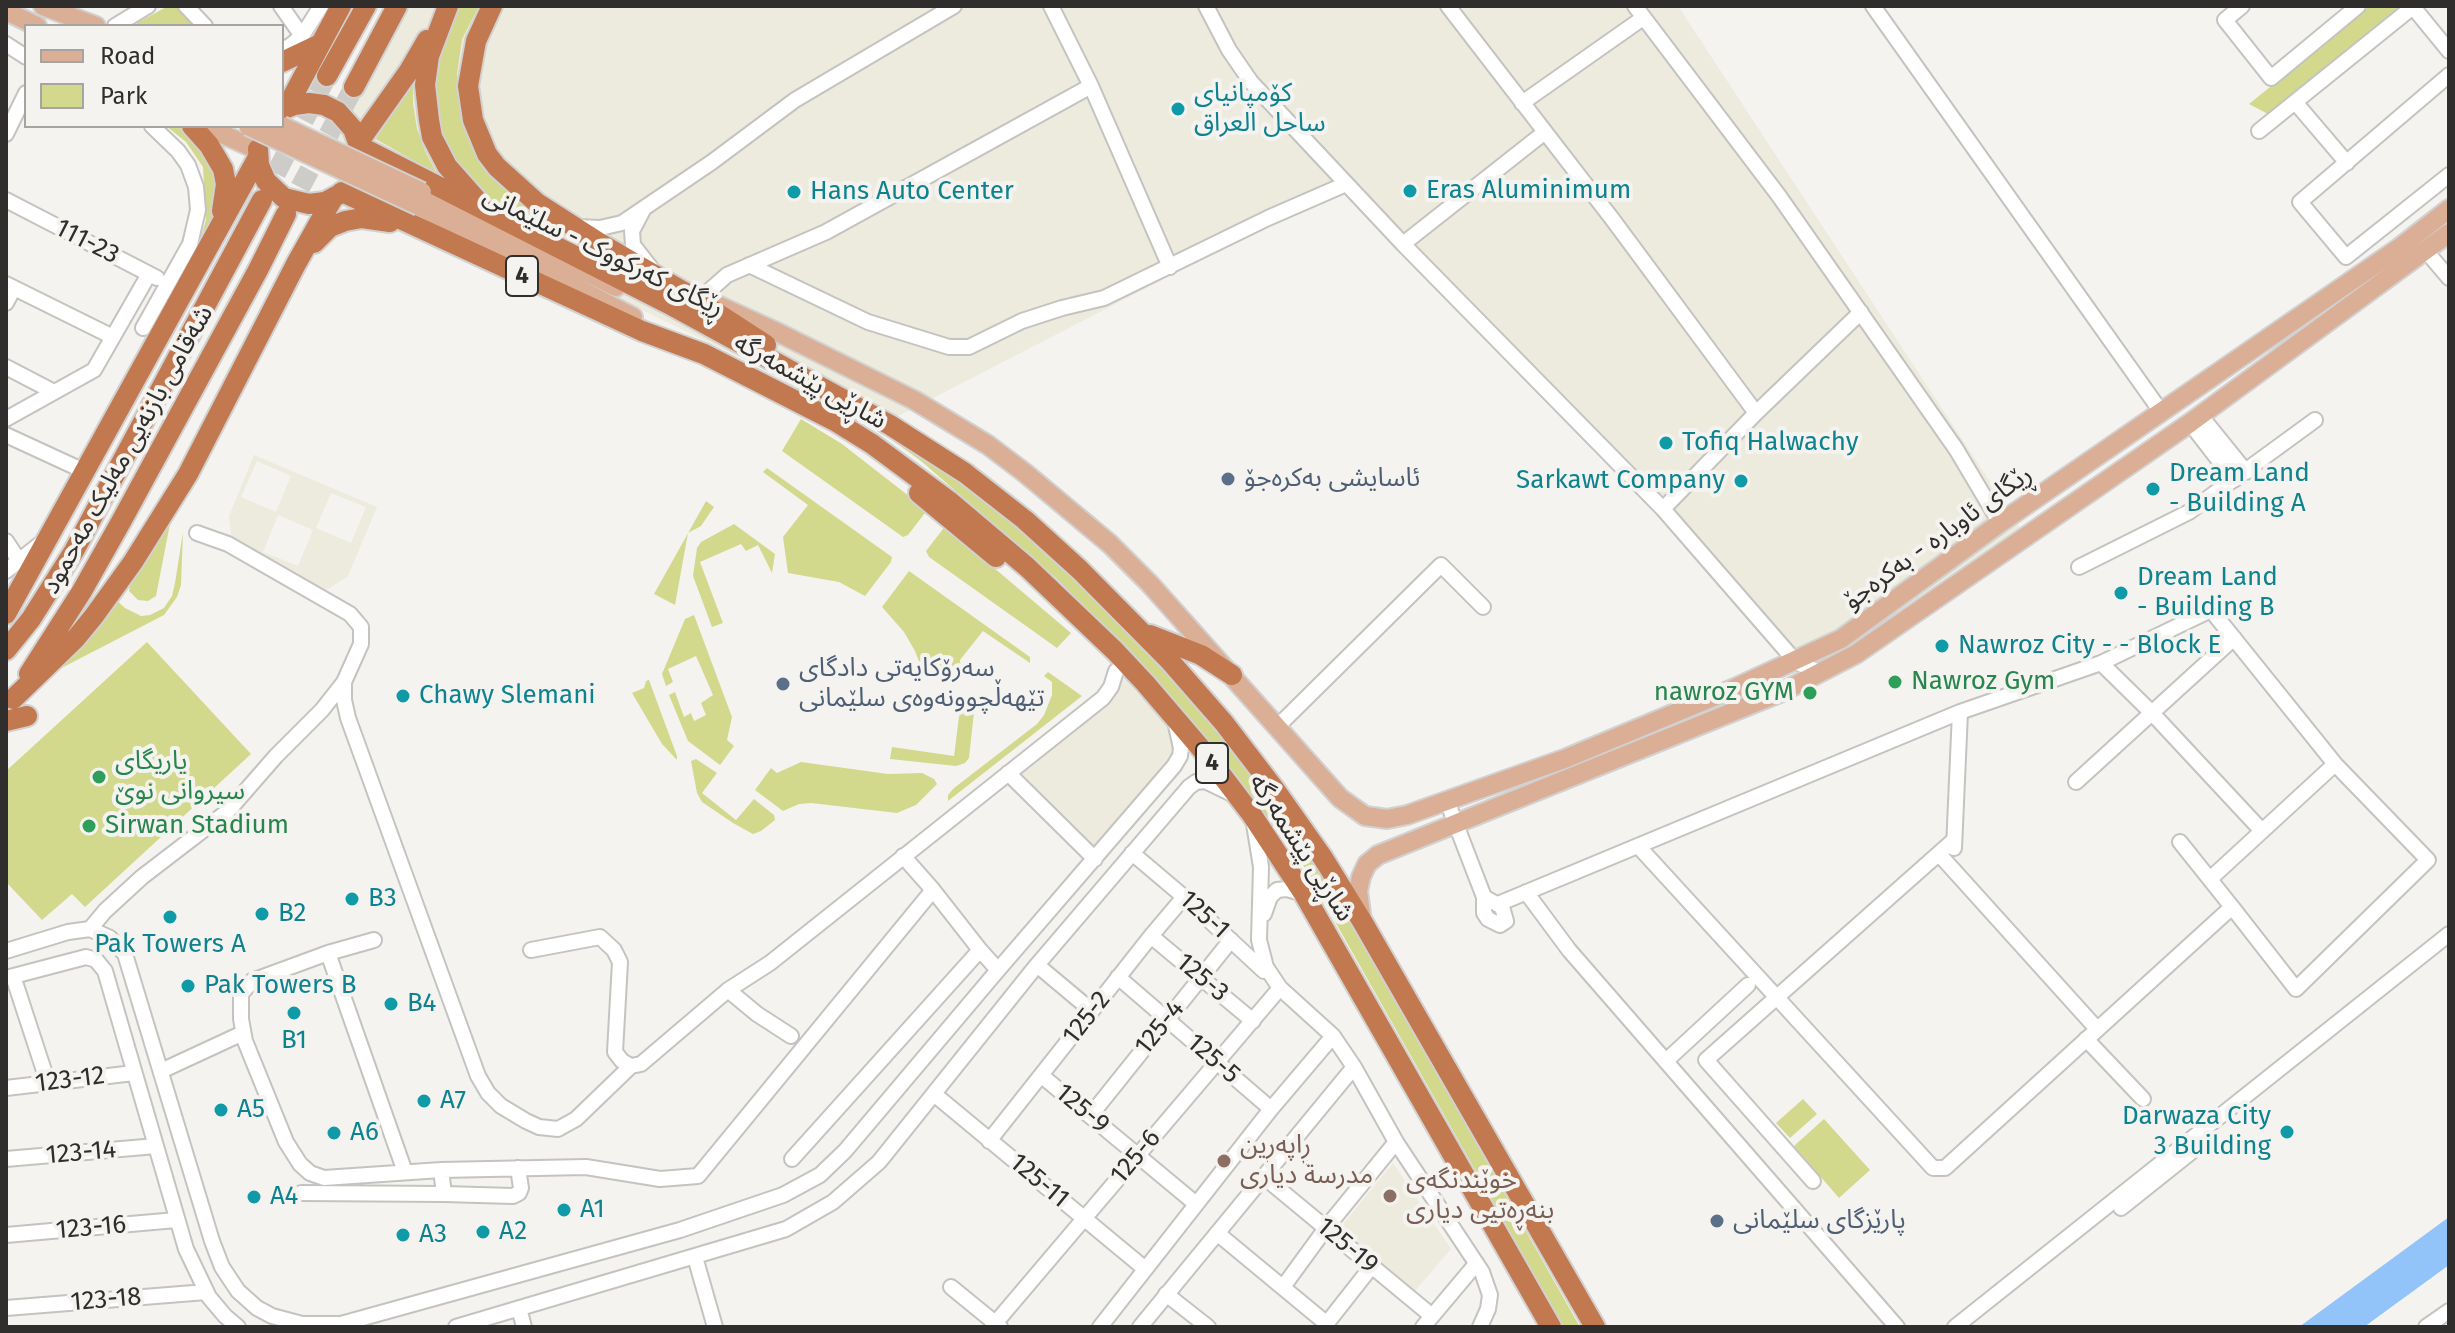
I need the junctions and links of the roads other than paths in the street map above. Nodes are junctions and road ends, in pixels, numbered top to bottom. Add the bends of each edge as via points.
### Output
1 (33, 6) edge
2 (43, 6) edge
3 (148, 6) edge
4 (186, 6) edge
5 (281, 6) edge
6 (321, 6) edge
7 (341, 6) edge
8 (366, 6) edge
9 (397, 6) edge
10 (448, 6) edge
11 (492, 6) edge
12 (954, 6) edge
13 (1051, 6) edge
14 (1206, 6) edge
15 (1448, 6) edge
16 (1873, 6) edge
17 (2358, 6) edge
18 (2413, 6) edge
19 (2235, 8) edge
20 (9, 12) edge
21 (1639, 12) edge
22 (26, 24) edge
23 (33, 24) edge
24 (71, 24) edge
25 (91, 24) edge
26 (118, 24) edge
27 (203, 24) edge
28 (311, 40) junction
29 (6, 44) edge
30 (284, 48) edge
31 (2449, 51) edge
32 (24, 56) edge
33 (284, 60) edge
34 (2449, 75) edge
35 (327, 76) tunnel mouth
36 (1091, 86) junction
37 (354, 87) tunnel mouth
38 (24, 97) edge
39 (2295, 102) junction
40 (1522, 103) junction
41 (284, 112) edge
42 (154, 128) edge
43 (194, 128) edge
44 (217, 128) edge
45 (253, 128) edge
46 (265, 128) edge
47 (2259, 131) dead end
48 (1545, 132) junction
49 (6, 134) edge
50 (359, 144) junction
51 (258, 153) junction
52 (2347, 163) junction
53 (2449, 175) edge
54 (1346, 184) junction
55 (337, 195) junction
56 (416, 199) junction
57 (6, 200) edge
58 (262, 200) tunnel mouth
59 (2449, 209) edge
60 (643, 210) junction
61 (488, 212) junction
62 (286, 214) tunnel mouth
63 (220, 223) junction
64 (574, 227) junction
65 (2449, 233) edge
66 (1403, 244) junction
67 (2426, 251) junction
68 (2404, 255) junction
69 (231, 257) junction
70 (296, 264) junction
71 (749, 265) junction
72 (2374, 265) junction
73 (1170, 267) junction
74 (258, 270) junction
75 (149, 274) junction
76 (2449, 278) edge
77 (664, 280) junction
78 (2383, 282) junction
79 (168, 283) junction
80 (10, 286) edge
81 (701, 298) junction
82 (208, 299) junction
83 (6, 303) edge
84 (233, 312) junction
85 (1861, 312) junction
86 (143, 328) dead end
87 (113, 337) junction
88 (763, 357) junction
89 (6, 367) edge
90 (54, 392) junction
91 (1756, 413) junction
92 (2162, 413) junction
93 (6, 419) edge
94 (2195, 419) junction
95 (2315, 420) dead end
96 (890, 425) junction
97 (6, 435) edge
98 (872, 444) junction
99 (84, 471) junction
100 (2240, 476) junction
101 (1663, 509) junction
102 (2000, 523) junction
103 (197, 533) dead end
104 (48, 537) junction
105 (6, 541) edge
106 (20, 562) junction
107 (2079, 567) dead end
108 (6, 571) edge
109 (1483, 607) dead end
110 (6, 614) edge
111 (1136, 626) junction
112 (2234, 638) junction
113 (1826, 647) junction
114 (6, 650) edge
115 (1796, 662) junction
116 (2101, 663) junction
117 (1828, 670) junction
118 (1116, 671) junction
119 (1232, 675) junction
120 (1764, 676) junction
121 (344, 682) junction
122 (1776, 694) junction
123 (9, 703) edge
124 (322, 710) junction
125 (1960, 712) junction
126 (2152, 713) junction
127 (27, 716) dead end
128 (1174, 717) junction
129 (348, 718) junction
130 (6, 721) edge
131 (1277, 727) junction
132 (1180, 738) junction
133 (2335, 764) junction
134 (1218, 770) junction
135 (1008, 773) junction
136 (2076, 782) dead end
137 (1238, 797) junction
138 (1447, 801) junction
139 (1252, 815) junction
140 (1130, 818) junction
141 (1457, 825) junction
142 (2262, 831) junction
143 (1148, 834) junction
144 (1954, 840) junction
145 (2180, 842) dead end
146 (1639, 847) junction
147 (1132, 853) junction
148 (1939, 854) junction
149 (903, 856) junction
150 (1095, 859) junction
151 (1953, 869) junction
152 (2210, 879) junction
153 (933, 890) junction
154 (1526, 892) junction
155 (1304, 894) junction
156 (1184, 897) junction
157 (1491, 901) junction
158 (2232, 907) junction
159 (1362, 921) junction
160 (1503, 923) dead end
161 (90, 929) junction
162 (1259, 933) junction
163 (2449, 934) edge
164 (1151, 936) junction
165 (374, 940) dead end
166 (1237, 945) junction
167 (2449, 945) edge
168 (8, 946) edge
169 (531, 950) dead end
170 (980, 950) junction
171 (328, 953) junction
172 (1041, 964) junction
173 (998, 970) junction
174 (9, 977) edge
175 (1118, 977) junction
176 (1201, 978) junction
177 (1277, 984) junction
178 (1748, 985) dead end
179 (728, 990) junction
180 (1776, 997) junction
181 (1092, 1011) junction
182 (1167, 1020) junction
183 (1253, 1021) junction
184 (2092, 1034) junction
185 (791, 1036) dead end
186 (1333, 1036) junction
187 (244, 1037) junction
188 (1667, 1060) junction
189 (1216, 1063) junction
190 (631, 1066) junction
191 (1354, 1067) junction
192 (134, 1073) junction
193 (163, 1075) junction
194 (1042, 1076) junction
195 (48, 1083) junction
196 (6, 1088) edge
197 (934, 1094) junction
198 (2143, 1099) dead end
199 (1271, 1109) junction
200 (1090, 1116) junction
201 (989, 1141) junction
202 (1396, 1142) junction
203 (156, 1146) junction
204 (1138, 1155) junction
205 (6, 1159) edge
206 (792, 1159) dead end
207 (518, 1168) junction
208 (441, 1170) junction
209 (405, 1172) junction
210 (363, 1176) junction
211 (1263, 1176) junction
212 (1813, 1181) dead end
213 (364, 1192) junction
214 (301, 1193) dead end
215 (444, 1194) junction
216 (1196, 1204) junction
217 (1084, 1219) junction
218 (176, 1220) junction
219 (1326, 1228) junction
220 (1217, 1233) junction
221 (6, 1235) edge
222 (212, 1241) junction
223 (186, 1249) junction
224 (695, 1257) junction
225 (1476, 1264) junction
226 (1372, 1266) junction
227 (1144, 1268) junction
228 (951, 1287) dead end
229 (1283, 1287) junction
230 (206, 1292) junction
231 (1166, 1294) junction
232 (6, 1308) edge
233 (519, 1308) junction
234 (2449, 1311) edge
235 (1427, 1322) edge
236 (996, 1325) edge
237 (1325, 1325) edge
238 (238, 1327) edge
239 (456, 1327) edge
240 (524, 1327) edge
241 (715, 1327) edge
242 (1100, 1327) edge
243 (1140, 1327) edge
244 (1208, 1327) edge
245 (1480, 1327) edge
246 (1551, 1327) edge
247 (1595, 1327) edge
248 (1897, 1327) edge
249 (1955, 1327) edge
250 (1970, 1327) edge
251 (2426, 1327) edge

1 - 24 main road
2 - 25 main road
3 - 26 street
4 - 27 street
5 - 28 street
6 - 28 street
7 - 28 highway
8 - 35 highway
9 - 37 highway
10 - 50 highway
10 - 61 highway via 427,66 432,137 447,166
11 - 64 highway via 470,68 470,102 479,135 507,179
12 - 60 street via 795,100
13 - 36 street
14 - 54 street via 1246,75
15 - 40 street
16 - 92 street
17 - 19 street via 2271,78 2225,20
18 - 31 street
18 - 39 street
20 - 22 main road
20 - 23 main road
21 - 40 street
21 - 85 street
28 - 30 street
28 - 33 highway
28 - 41 highway
29 - 32 street
34 - 52 street
36 - 71 street via 826,232
36 - 73 street
38 - 49 street
39 - 47 street
39 - 52 street
40 - 48 street
41 - 50 highway via 309,103 332,108 349,123
41 - 56 main road, bridge
42 - 79 street via 188,165 197,199 194,234
43 - 63 highway via 223,169
44 - 51 main road
45 - 56 main road, bridge
46 - 51 highway
48 - 66 street
48 - 91 street
50 - 55 highway via 355,174
50 - 56 highway
51 - 55 highway, 4 via 266,181 284,198 309,204
51 - 63 highway
52 - 53 street via 2300,202 2346,257
54 - 66 street
54 - 73 street
55 - 56 highway, 4
55 - 70 highway
56 - 61 highway, شاڕێی پێشمەرگە
56 - 70 highway via 330,227
56 - 88 main road, ڕێگای کەرکووک - سلێمانی via 527,245
56 - 98 highway, شاڕێی پێشمەرگە / 4 via 642,331 704,354
57 - 75 street, 111-23
58 - 69 highway, شەقامی بازنەیی مەلیک مەحمود
59 - 68 main road, ڕێگای ئاوبارە - بەکرەجۆ
60 - 64 street via 622,223
60 - 77 street via 632,231 633,245
61 - 88 highway, شاڕێی پێشمەرگە
62 - 74 highway, شەقامی بازنەیی مەلیک مەحمود
63 - 99 highway
64 - 77 highway
65 - 67 main road
66 - 101 street
67 - 68 main road
67 - 76 street
68 - 72 main road, ڕێگای ئاوبارە - بەکرەجۆ
68 - 78 main road
69 - 74 highway via 236,276 249,277
69 - 82 highway, شەقامی بازنەیی مەلیک مەحمود
70 - 123 highway via 188,474 133,562 94,616
71 - 73 street via 868,322 949,347 969,347 1022,321 1104,298
71 - 81 street via 727,275
72 - 78 main road via 2385,270
72 - 92 main road, ڕێگای ئاوبارە - بەکرەجۆ
74 - 84 highway, شەقامی بازنەیی مەلیک مەحمود
75 - 79 street, 111-23
75 - 87 street
77 - 81 main road, ڕێگای ئاوبارە - بەکرەجۆ
77 - 96 highway
78 - 94 main road
79 - 86 street
80 - 83 street
80 - 87 street
81 - 119 main road, ڕێگای ئاوبارە - بەکرەجۆ via 914,400 988,445 1110,544
82 - 84 highway via 224,294
82 - 114 highway, شەقامی بازنەیی مەلیک مەحمود via 74,551
84 - 123 highway, شەقامی بازنەیی مەلیک مەحمود via 82,591
85 - 91 street
85 - 102 street
87 - 90 street via 94,370
88 - 96 highway, شاڕێی پێشمەرگە
89 - 90 street
90 - 93 street
91 - 101 street
92 - 102 main road, ڕێگای ئاوبارە - بەکرەجۆ
94 - 100 street
94 - 117 main road
95 - 100 street
96 - 111 highway, شاڕێی پێشمەرگە / 4 via 1025,520
97 - 99 street
98 - 118 highway via 908,484 1021,578
98 - 128 highway, شاڕێی پێشمەرگە / 4 via 1027,567 1115,651
99 - 104 highway
100 - 107 street via 2189,512
101 - 115 street
102 - 113 main road, ڕێگای ئاوبارە - بەکرەجۆ
103 - 121 street via 228,544 354,617 363,638
104 - 106 street
104 - 110 highway
105 - 106 street
106 - 108 street
109 - 131 street via 1441,565
111 - 119 highway
111 - 159 highway, شاڕێی پێشمەرگە / 4 via 1224,723 1323,858
112 - 116 street via 2211,610
112 - 126 street
112 - 133 street
113 - 115 main road, ڕێگای ئاوبارە - بەکرەجۆ
113 - 117 main road
115 - 117 street
115 - 120 main road, ڕێگای ئاوبارە - بەکرەجۆ
115 - 122 street
116 - 125 street
116 - 126 street
117 - 122 main road
118 - 132 highway
118 - 135 street via 1103,698
119 - 131 main road, ڕێگای ئاوبارە - بەکرەجۆ
120 - 122 main road
120 - 138 main road, ڕێگای ئاوبارە - بەکرەجۆ via 1567,758
121 - 124 street
121 - 129 street
122 - 141 main road
124 - 129 street
124 - 161 street via 228,811 142,877
125 - 144 street
125 - 146 street
126 - 136 street
126 - 142 street
127 - 130 highway
128 - 132 street
128 - 134 highway, شاڕێی پێشمەرگە / 4
129 - 190 street via 488,1093 526,1121 558,1129 576,1119
131 - 138 main road, ڕێگای ئاوبارە - بەکرەجۆ via 1357,811 1375,818 1407,815
132 - 134 highway
132 - 140 street via 1178,759
133 - 142 street
133 - 158 street via 2428,860 2296,989
134 - 137 highway, شاڕێی پێشمەرگە / 4
135 - 149 street
135 - 150 street
137 - 139 highway, شاڕێی پێشمەرگە / 4
137 - 143 street via 1211,783 1196,782
138 - 141 street
139 - 155 highway, شاڕێی پێشمەرگە / 4
139 - 162 street via 1261,867
140 - 143 street
140 - 150 street
141 - 157 street
141 - 159 main road via 1367,864 1359,885
142 - 152 street
143 - 147 street
144 - 148 street
144 - 151 street
145 - 152 street
146 - 154 street
146 - 180 street
147 - 156 street, 125-1
147 - 172 street
148 - 151 street
148 - 180 street
149 - 153 street
149 - 179 street via 770,963
150 - 173 street
151 - 184 street
152 - 158 street
153 - 170 street
153 - 207 street via 698,1176 660,1179 586,1167
154 - 157 street
154 - 188 street via 1569,950
155 - 162 street via 1287,889 1273,893
155 - 246 highway, شاڕێی پێشمەرگە / 4
156 - 164 street, 125-2
156 - 166 street, 125-1
157 - 160 street via 1483,909 1485,916
158 - 184 street
159 - 247 highway, شاڕێی پێشمەرگە / 4
161 - 168 street
161 - 193 street via 110,938 125,954
162 - 166 street, 125-4
162 - 177 street via 1261,954
163 - 249 street
164 - 175 street, 125-2
164 - 176 street, 125-3
165 - 171 street
166 - 176 street, 125-4
166 - 177 street, 125-1
167 - 250 street
169 - 190 street via 592,937 606,941 620,962 615,1052
170 - 173 street
170 - 206 street
171 - 187 street via 246,986 241,994
171 - 209 street
172 - 181 street
172 - 197 street
173 - 222 street via 837,1160 811,1181 769,1200 680,1230 341,1324 287,1321 257,1308 238,1291
174 - 192 street via 86,957 96,960 105,971
174 - 195 street
175 - 181 street, 125-2
175 - 182 street, 125-5
176 - 182 street, 125-4
176 - 183 street, 125-3
177 - 183 street, 125-6
177 - 186 street, 125-1
178 - 188 street
179 - 185 street
179 - 190 street via 641,1064
180 - 184 street via 1933,1168 1945,1168
180 - 212 street via 1706,1060
181 - 194 street, 125-2
182 - 189 street, 125-5
182 - 200 street, 125-4
183 - 189 street, 125-6
184 - 198 street
186 - 191 street, 125-1
186 - 199 street
187 - 193 street
187 - 210 street via 300,1164 324,1178
188 - 248 street
189 - 199 street, 125-5
189 - 204 street, 125-6
191 - 202 street, 125-1
191 - 211 street
192 - 195 street, 123-12
192 - 203 street
193 - 222 street
194 - 200 street, 125-9
194 - 201 street, 125-2
195 - 196 street, 123-12
197 - 201 street, 125-11
197 - 224 street via 879,1162 833,1202 786,1229
199 - 216 street
200 - 204 street, 125-9
201 - 217 street, 125-11
202 - 219 street
202 - 225 street, 125-1
203 - 205 street, 123-14
203 - 218 street
204 - 216 street, 125-9
204 - 217 street, 125-6
207 - 208 street
207 - 215 street via 521,1188 513,1196
208 - 209 street
208 - 215 street
209 - 210 street
210 - 213 street
211 - 219 street, 125-19
211 - 220 street
213 - 214 street
213 - 215 street
216 - 227 street
217 - 227 street, 125-11
217 - 236 street, 125-6
218 - 221 street, 123-16
218 - 223 street
219 - 226 street, 125-19
219 - 229 street
220 - 229 street
220 - 231 street
222 - 223 street
223 - 230 street
224 - 233 street
224 - 241 street
225 - 235 street
225 - 245 street, 125-1 via 1490,1295
226 - 235 street, 125-19
226 - 237 street
227 - 242 street
228 - 236 street
229 - 237 street
230 - 232 street, 123-18
230 - 238 street
231 - 243 street
231 - 244 street
233 - 239 street
233 - 240 street
234 - 251 street

